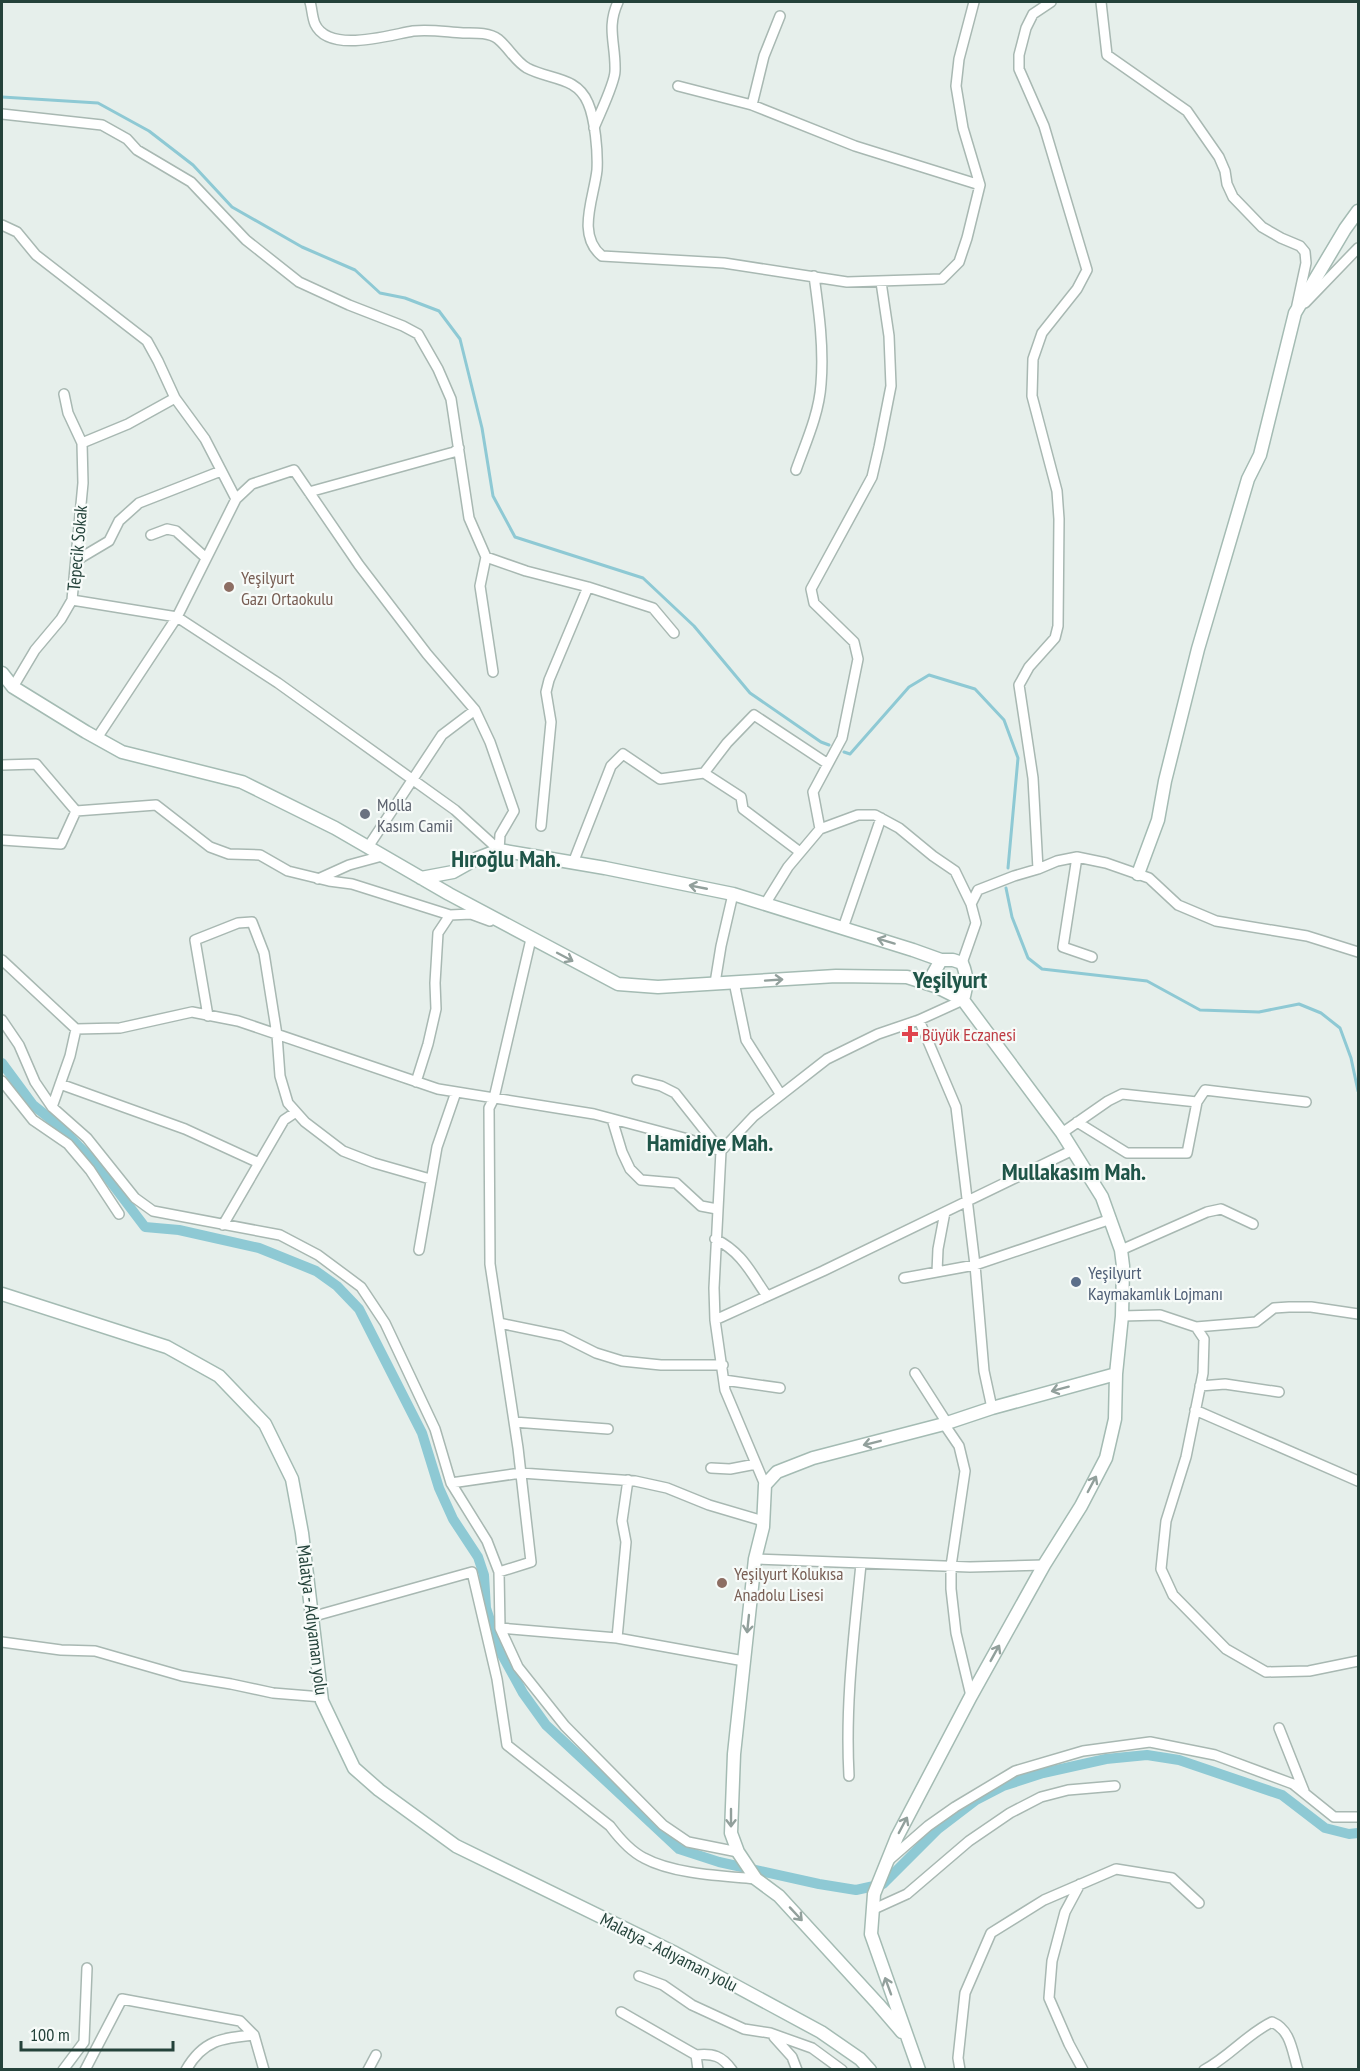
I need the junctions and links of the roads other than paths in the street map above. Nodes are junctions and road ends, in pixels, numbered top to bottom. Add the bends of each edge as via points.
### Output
1 (310, 2) edge
2 (618, 2) edge
3 (974, 2) edge
4 (1052, 2) edge
5 (1101, 2) edge
6 (780, 16) dead end
7 (678, 86) dead end
8 (752, 105) junction
9 (2, 114) edge
10 (594, 128) junction
11 (980, 185) junction
12 (1359, 211) edge
13 (2, 225) edge
14 (1359, 248) edge
15 (814, 276) junction
16 (881, 282) junction
17 (1294, 314) junction
18 (64, 394) dead end
19 (175, 398) junction
20 (82, 443) junction
21 (459, 448) junction
22 (796, 470) dead end
23 (221, 471) junction
24 (309, 492) junction
25 (236, 499) junction
26 (152, 535) dead end
27 (486, 557) junction
28 (206, 558) junction
29 (77, 560) junction
30 (588, 586) junction
31 (72, 600) junction
32 (177, 617) junction
33 (674, 633) dead end
34 (494, 672) dead end
35 (2, 673) edge
36 (13, 687) junction
37 (475, 710) junction
38 (97, 738) junction
39 (828, 764) junction
40 (2, 765) edge
41 (704, 773) junction
42 (411, 779) junction
43 (76, 812) junction
44 (881, 818) junction
45 (541, 826) dead end
46 (820, 829) junction
47 (2, 840) edge
48 (368, 847) junction
49 (499, 850) junction
50 (800, 852) junction
51 (382, 856) junction
52 (1077, 857) junction
53 (573, 863) junction
54 (349, 866) junction
55 (1038, 869) junction
56 (1138, 874) junction
57 (421, 878) junction
58 (318, 879) junction
59 (341, 883) junction
60 (733, 894) junction
61 (765, 904) junction
62 (971, 904) junction
63 (450, 915) junction
64 (512, 928) junction
65 (843, 928) junction
66 (531, 939) junction
67 (1359, 952) edge
68 (1092, 957) dead end
69 (2, 960) edge
70 (941, 960) junction
71 (962, 963) junction
72 (734, 982) junction
73 (715, 983) junction
74 (935, 986) junction
75 (963, 1000) junction
76 (208, 1016) junction
77 (2, 1020) edge
78 (919, 1020) junction
79 (76, 1029) junction
80 (277, 1035) junction
81 (637, 1080) dead end
82 (2, 1081) edge
83 (416, 1082) junction
84 (60, 1084) junction
85 (456, 1092) junction
86 (781, 1095) junction
87 (495, 1098) junction
88 (1197, 1102) junction
89 (1306, 1102) dead end
90 (52, 1107) junction
91 (296, 1112) junction
92 (612, 1119) junction
93 (1077, 1122) junction
94 (1062, 1132) junction
95 (1073, 1150) junction
96 (721, 1151) junction
97 (259, 1163) junction
98 (430, 1179) junction
99 (967, 1202) junction
100 (717, 1209) junction
101 (945, 1212) junction
102 (118, 1214) dead end
103 (1111, 1219) junction
104 (1253, 1224) dead end
105 (223, 1225) junction
106 (716, 1239) junction
107 (419, 1250) dead end
108 (1121, 1250) junction
109 (975, 1265) junction
110 (937, 1272) junction
111 (904, 1278) dead end
112 (2, 1294) edge
113 (767, 1296) junction
114 (1359, 1314) edge
115 (1122, 1316) junction
116 (715, 1320) junction
117 (499, 1323) junction
118 (1196, 1327) junction
119 (723, 1365) junction
120 (915, 1373) dead end
121 (1116, 1374) junction
122 (724, 1380) junction
123 (1200, 1386) junction
124 (780, 1388) dead end
125 (1279, 1392) dead end
126 (992, 1408) junction
127 (1196, 1410) junction
128 (514, 1422) junction
129 (946, 1424) junction
130 (608, 1429) dead end
131 (756, 1464) junction
132 (711, 1468) dead end
133 (521, 1473) junction
134 (628, 1480) junction
135 (1359, 1481) edge
136 (452, 1483) junction
137 (765, 1485) junction
138 (763, 1521) junction
139 (755, 1559) junction
140 (861, 1564) junction
141 (1044, 1564) junction
142 (951, 1566) junction
143 (499, 1572) junction
144 (311, 1617) junction
145 (500, 1628) junction
146 (617, 1638) junction
147 (2, 1642) edge
148 (744, 1661) junction
149 (1359, 1661) edge
150 (971, 1696) junction
151 (322, 1697) junction
152 (1279, 1728) dead end
153 (849, 1776) dead end
154 (1115, 1786) dead end
155 (1305, 1794) junction
156 (1359, 1817) edge
157 (738, 1852) junction
158 (887, 1862) junction
159 (754, 1877) junction
160 (1080, 1884) junction
161 (1199, 1903) dead end
162 (874, 1909) junction
163 (87, 1968) dead end
164 (639, 1976) dead end
165 (621, 2012) dead end
166 (770, 2033) junction
167 (254, 2035) junction
168 (908, 2041) junction
169 (376, 2055) dead end
170 (696, 2055) junction
171 (63, 2070) edge
172 (85, 2070) edge
173 (186, 2070) edge
174 (264, 2070) edge
175 (368, 2070) edge
176 (698, 2070) edge
177 (732, 2070) edge
178 (797, 2070) edge
179 (842, 2070) edge
180 (870, 2070) edge
181 (919, 2070) edge
182 (960, 2070) edge
183 (1083, 2070) edge
184 (1204, 2070) edge
185 (1298, 2070) edge

1 - 10 street via 319,29 341,39 359,41 429,30 489,34 528,68 577,86 588,102
2 - 10 street via 611,33 616,73
3 - 11 street via 956,86 963,128
4 - 55 street via 1029,21 1019,69 1044,126 1087,270 1042,333 1033,359 1032,396 1057,491 1059,519 1058,626 1055,638 1019,684 1033,778
5 - 17 street via 1107,55 1187,111 1219,157 1233,196 1262,227 1305,252
6 - 8 street via 764,56
7 - 8 street
8 - 11 street via 855,146
9 - 21 street via 102,125 191,182 246,240 299,282 418,334 451,399
10 - 15 street via 597,170 588,230 602,256 724,262
11 - 16 street via 959,262 942,279
12 - 17 main road
13 - 19 street via 17,232 36,255 147,341
14 - 17 street
15 - 16 street
15 - 22 street via 821,336 821,386
16 - 39 street via 891,386 873,477 811,589 814,603 854,642 858,659 842,738
17 - 56 main road via 1260,455 1248,479 1198,649 1158,820
18 - 20 street, Tepecik Sokak
19 - 20 street
19 - 23 street via 205,439
20 - 29 street, Tepecik Sokak
21 - 24 street via 454,453
21 - 27 street via 469,518
23 - 25 street
23 - 29 street via 138,503 119,521 109,541
24 - 25 street via 294,470 252,484
24 - 37 street via 359,566
25 - 28 street
26 - 28 street via 167,529 176,531
27 - 30 street
27 - 34 street via 480,586
28 - 32 street
29 - 31 street, Tepecik Sokak
30 - 33 street via 652,608
30 - 45 street via 546,692 551,722
31 - 32 street
31 - 36 street, Tepecik Sokak
32 - 38 street
32 - 42 street via 278,683
35 - 36 main road
36 - 38 main road
37 - 42 street via 442,735
37 - 49 street via 514,811 501,835
38 - 48 main road via 122,752 242,782
39 - 41 street via 754,715
39 - 46 street via 813,792
40 - 43 street via 36,764
41 - 50 street via 741,797 743,808
41 - 53 street via 660,779 623,754 611,766
42 - 48 street
42 - 49 street via 455,810
43 - 47 street via 61,844
43 - 58 street via 156,805 210,847 229,854 260,855 288,871
44 - 46 street via 875,814 858,815
44 - 62 street via 955,871
44 - 65 street
46 - 50 street
48 - 51 main road
49 - 53 main road
49 - 57 main road via 453,873
50 - 61 street
51 - 54 street
51 - 57 main road
52 - 55 street
52 - 56 street
52 - 68 street via 1063,948
60 -> 53 main road
54 - 58 street
54 - 59 street
55 - 62 street via 978,890
56 - 67 street via 1149,878 1178,905 1216,921 1306,936
57 - 64 main road
58 - 59 street
59 - 63 street
60 - 61 main road
60 - 73 street
61 - 65 main road
62 - 71 street via 976,923
63 - 64 street via 471,914
63 - 83 street via 438,933 436,1009
64 - 66 main road
70 -> 65 main road
66 -> 73 main road via 618,984 658,987
66 - 87 street
69 - 79 street
70 - 71 main road
70 - 74 main road via 932,976
71 - 75 main road via 967,974
72 - 73 main road
72 -> 74 main road via 836,976 907,977
72 - 86 street via 746,1040
74 - 75 main road
75 - 78 street
75 - 94 main road
76 - 79 street via 192,1012 120,1028
76 - 80 street
76 - 80 street via 195,940 238,923 252,922 264,953
77 - 90 street
78 - 86 street via 878,1034 827,1059
78 - 99 street via 956,1107
79 - 84 street
80 - 83 street
80 - 91 street via 280,1076 288,1103
81 - 96 street via 675,1093
82 - 102 street via 33,1120 68,1144
83 - 85 street
84 - 90 street
84 - 97 street via 185,1129
85 - 87 street
85 - 98 street
86 - 96 street via 754,1116
87 - 92 street
87 - 117 street via 489,1108 490,1264
88 - 89 street via 1205,1090
88 - 93 street via 1122,1094
88 - 93 street via 1187,1153 1127,1154
90 - 105 street via 87,1138 135,1198 153,1211
91 - 97 street via 284,1120
91 - 98 street via 343,1151
92 - 96 street via 688,1138
92 - 100 street via 630,1169 641,1180 676,1183 701,1206
93 - 94 street
94 - 95 main road
95 - 99 street
95 - 103 main road
96 - 100 street
97 - 105 street
98 - 107 street
99 - 101 street
99 - 109 street
100 - 106 street
101 - 110 street
101 - 113 street
103 - 108 main road
103 - 109 street
104 - 108 street via 1221,1209
105 - 136 street via 280,1235 318,1255 361,1287 386,1323 430,1418
106 - 113 street via 739,1255
106 - 116 street
108 - 115 main road
109 - 110 street
109 - 126 street via 984,1371
110 - 111 street
112 - 144 main road, Malatya - Adıyaman yolu via 167,1347 219,1376 265,1424 292,1479
113 - 116 street
114 - 118 street via 1311,1307 1274,1308 1256,1322
115 - 118 street via 1160,1315
115 - 121 main road
116 - 119 street
117 - 119 street via 562,1336 622,1361
117 - 128 street
118 - 123 street via 1204,1339
119 - 122 street
120 - 129 street
121 -> 126 main road
141 -> 121 main road via 1106,1458 1115,1419
122 - 124 street
122 - 131 street
123 - 125 street via 1225,1384
123 - 127 street
126 - 129 main road
127 - 135 street
127 - 149 street via 1166,1521 1161,1569 1173,1594 1226,1649 1266,1671 1309,1671
128 - 130 street
128 - 133 street
129 -> 137 main road via 813,1458 777,1472
129 - 142 street via 965,1471
131 - 132 street
131 - 137 street
133 - 134 street
133 - 136 street
133 - 143 street via 531,1562
134 - 138 street via 667,1488
134 - 146 street via 622,1521 626,1542
136 - 143 street via 488,1541
137 - 138 main road
138 - 139 main road
139 - 140 street
139 -> 148 main road
140 - 142 street
140 - 153 street via 847,1711
141 - 142 street
150 -> 141 main road
142 - 150 street via 956,1633
143 - 145 street
144 - 151 main road, Malatya - Adıyaman yolu
144 - 159 street via 472,1572 497,1680 507,1745 643,1858 664,1866 722,1876
145 - 146 street
145 - 157 street via 518,1667 565,1726 663,1825 688,1842
146 - 148 street
147 - 151 street via 95,1651 182,1676 273,1694
148 -> 157 main road via 731,1813 731,1833
158 -> 150 main road
151 - 180 main road, Malatya - Adıyaman yolu via 354,1768 456,1846 675,1953 821,2032
152 - 155 street
154 - 162 street via 1041,1797 969,1841 907,1894
155 - 156 street via 1334,1817
155 - 158 street via 1293,1784 1215,1755 1150,1742 1083,1751 1015,1771 928,1826
157 - 159 main road
158 - 162 main road via 874,1894
159 -> 168 main road via 779,1896
160 - 161 street via 1116,1869 1172,1878
160 - 182 street via 1044,1900 991,1933 965,1993
160 - 183 street via 1065,1912 1052,1961 1049,1998
168 -> 162 main road via 871,1934
163 - 171 street via 84,2042
164 - 166 street via 744,2029
165 - 170 street
166 - 178 street via 792,2057
166 - 179 street via 812,2049
167 - 172 street via 240,2021 122,1999
167 - 173 street via 207,2044
167 - 174 street
168 - 181 main road
169 - 175 street
170 - 176 street
170 - 177 street via 708,2053 724,2058
184 - 185 street via 1272,2022 1281,2026 1288,2037

